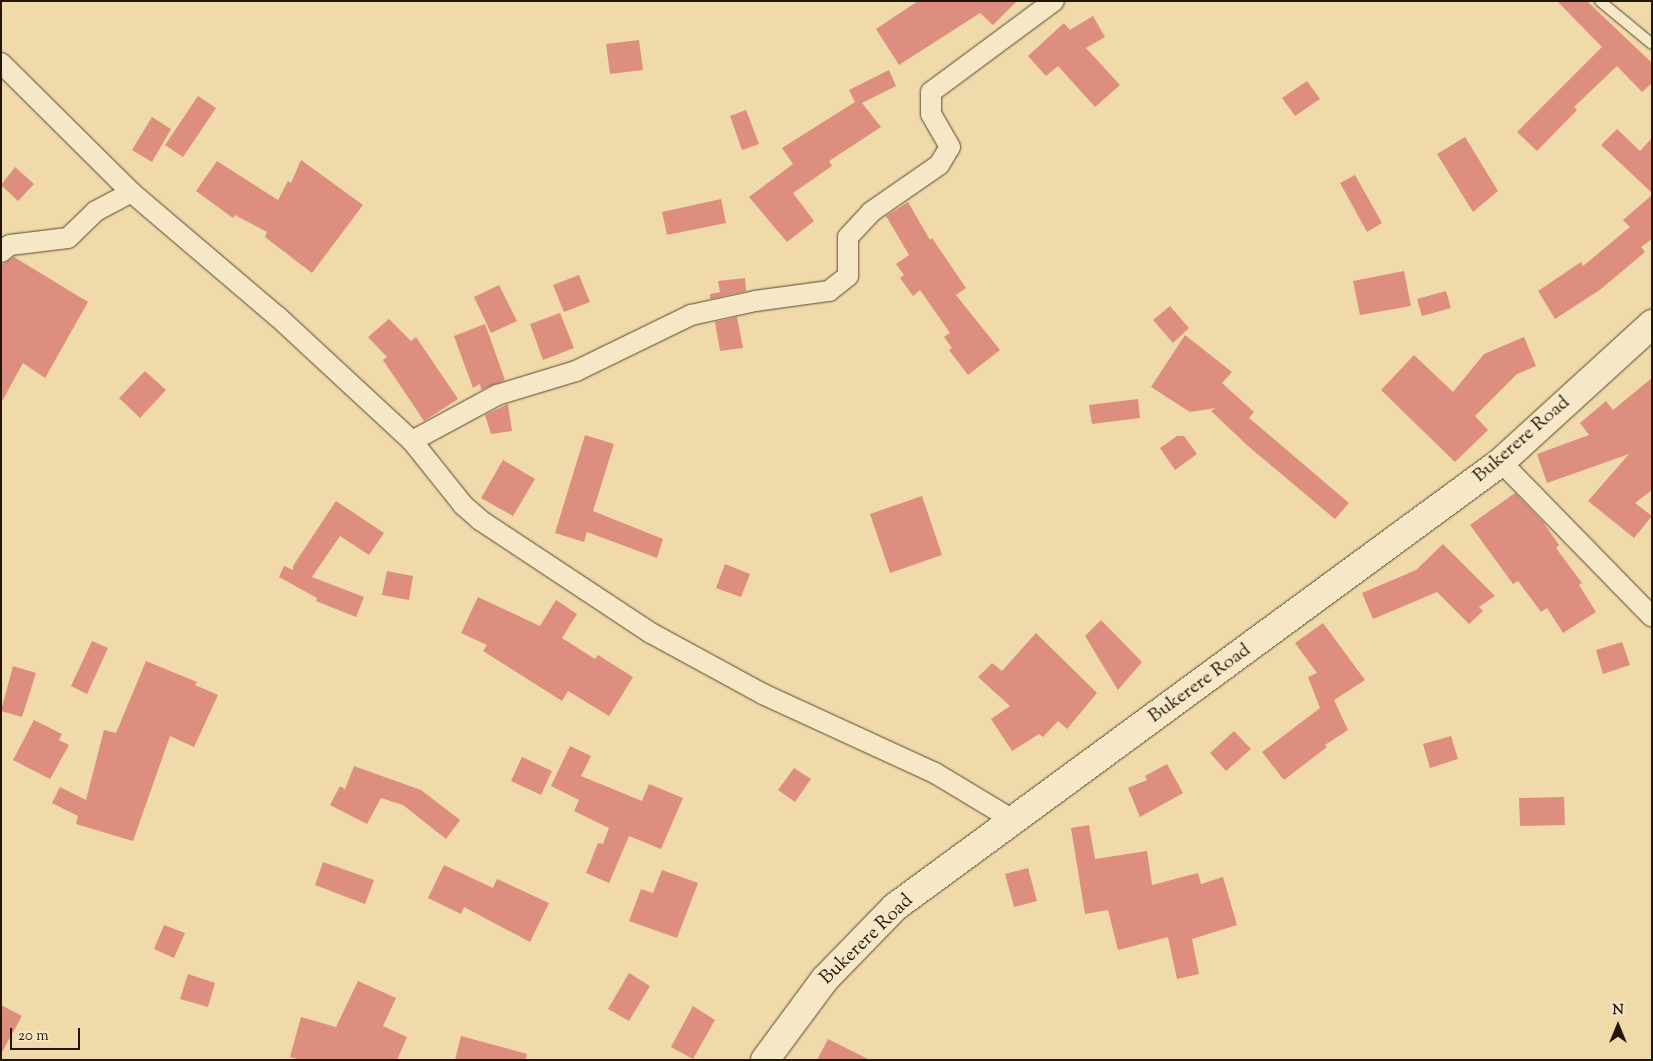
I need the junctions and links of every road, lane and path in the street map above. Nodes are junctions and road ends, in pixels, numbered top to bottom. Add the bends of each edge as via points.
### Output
1 (1054, 1) edge
2 (1600, 1) edge
3 (1652, 44) edge
4 (1, 63) edge
5 (131, 192) junction
6 (1, 252) edge
7 (1652, 324) edge
8 (412, 441) junction
9 (1501, 462) junction
10 (1652, 617) edge
11 (1013, 820) junction
12 (765, 1060) edge

1 - 8 street via 931,92 931,114 950,147 939,165 871,212 848,237 848,276 829,292 755,301 691,315 576,371 496,395
2 - 3 lane
4 - 5 street
5 - 6 street via 96,211 68,238 10,245
5 - 8 street via 278,317
7 - 9 street, Bukerere Road
8 - 11 street via 463,505 480,520 652,633 763,694 935,773
9 - 10 street
9 - 11 street, Bukerere Road
11 - 12 street, Bukerere Road via 895,907 825,979

